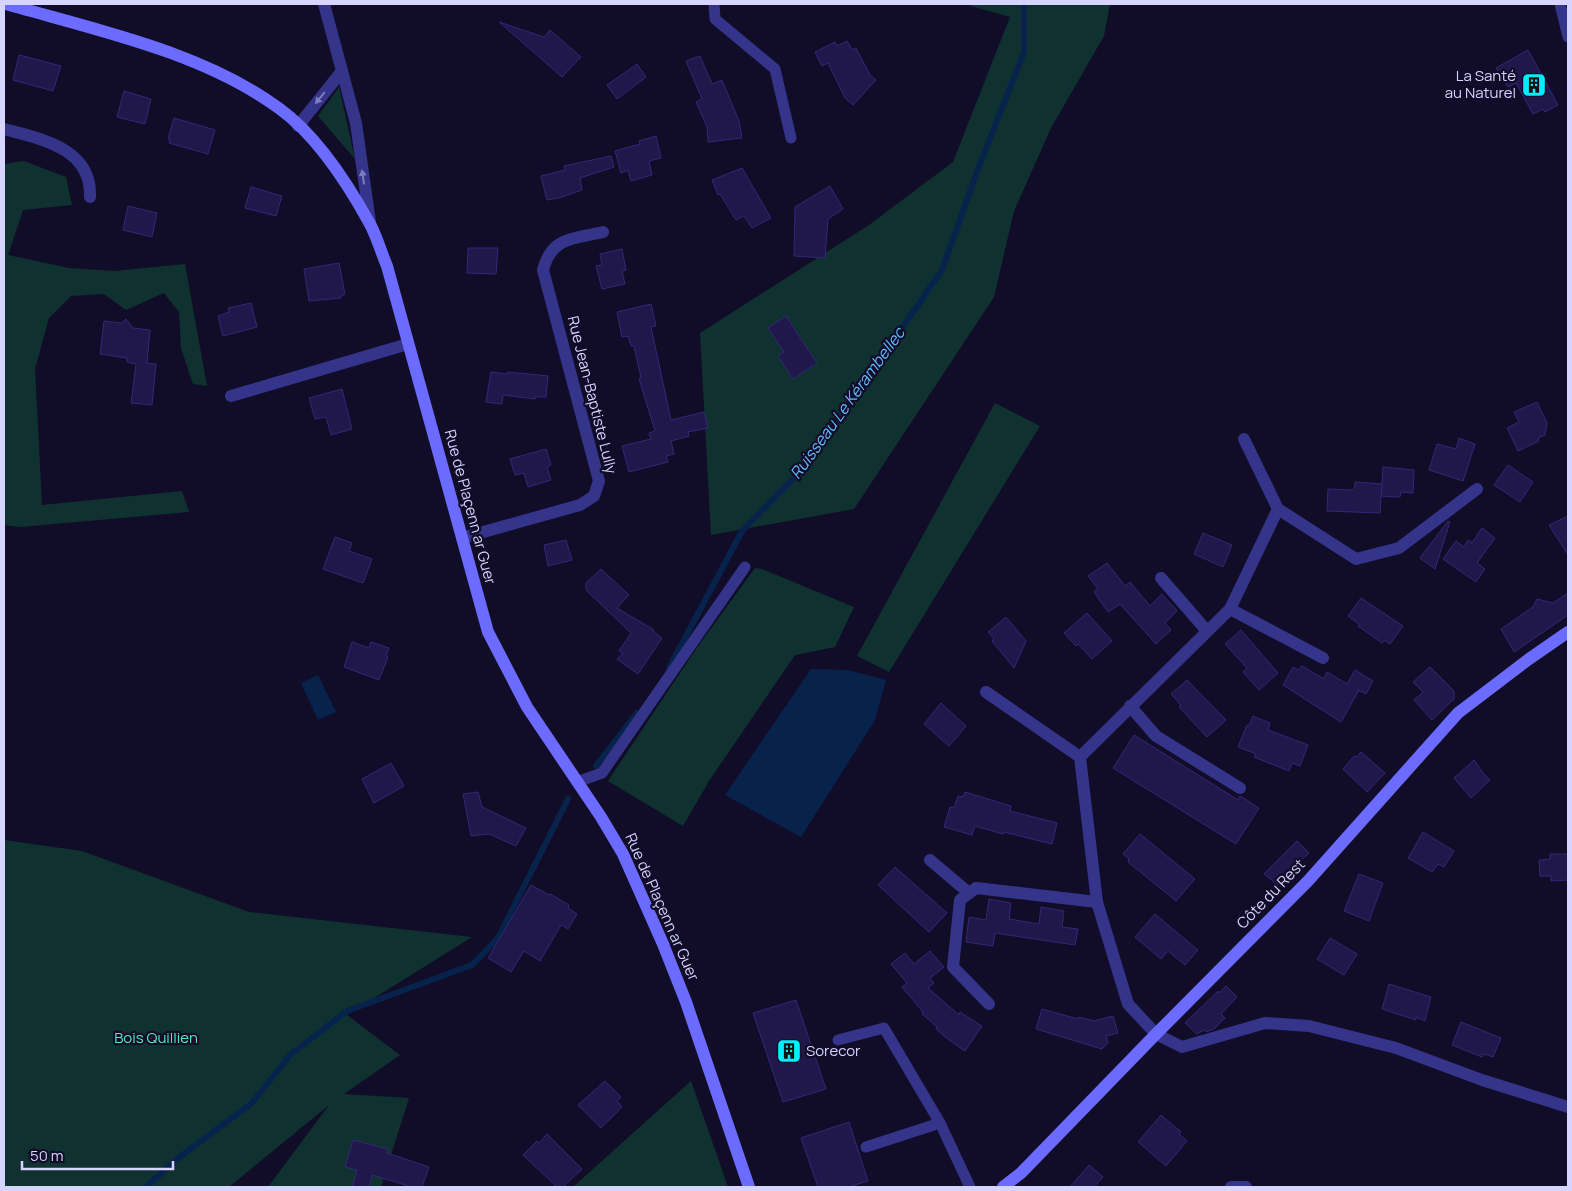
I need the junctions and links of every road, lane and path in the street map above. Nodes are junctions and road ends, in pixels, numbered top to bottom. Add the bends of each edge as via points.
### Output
1 (6, 4) edge
2 (324, 4) edge
3 (714, 4) edge
4 (1560, 4) edge
5 (1566, 21) edge
6 (1568, 37) edge
7 (342, 71) junction
8 (298, 126) junction
9 (4, 129) edge
10 (791, 138) dead end
11 (90, 197) dead end
12 (370, 225) junction
13 (603, 232) dead end
14 (408, 344) junction
15 (231, 396) dead end
16 (1244, 439) dead end
17 (1477, 489) dead end
18 (1278, 509) junction
19 (462, 538) junction
20 (745, 567) dead end
21 (1161, 578) dead end
22 (1230, 609) junction
23 (1207, 631) junction
24 (1568, 632) edge
25 (1322, 658) dead end
26 (986, 692) dead end
27 (1130, 706) junction
28 (1080, 757) junction
29 (577, 782) junction
30 (1240, 788) dead end
31 (930, 860) dead end
32 (969, 893) junction
33 (1097, 902) junction
34 (989, 1004) dead end
35 (1156, 1034) junction
36 (838, 1040) dead end
37 (1568, 1107) edge
38 (940, 1123) junction
39 (866, 1147) dead end
40 (749, 1187) edge
41 (970, 1187) edge
42 (1003, 1187) edge
43 (1231, 1187) edge
44 (1246, 1187) edge

1 - 8 main road, Rue de Plaçenn ar Guer via 161,50 214,70 281,109
2 - 7 street
3 - 10 lane via 716,19 775,69
4 - 5 lane
5 - 6 lane
7 -> 8 street
12 -> 7 street via 356,123
8 - 12 main road, Rue de Plaçenn ar Guer via 331,161
9 - 11 street via 52,142 68,152 85,170
12 - 14 main road, Rue de Plaçenn ar Guer via 387,266
13 - 19 street, Rue Jean-Baptiste Lully via 559,243 548,254 543,270 599,481 594,496 580,505
14 - 15 street
14 - 19 main road, Rue de Plaçenn ar Guer
16 - 18 street
17 - 18 street via 1399,548 1356,559
18 - 22 street
19 - 29 main road, Rue de Plaçenn ar Guer via 488,632 527,707
20 - 29 lane via 602,773
21 - 23 street
22 - 23 street
22 - 25 street
23 - 27 street
24 - 35 main road, Côte du Rest via 1458,713 1308,881
26 - 28 street
27 - 28 street
27 - 30 street via 1156,736
28 - 33 street
29 - 40 main road, Rue de Plaçenn ar Guer via 622,854 666,952
31 - 32 street
32 - 33 street via 976,888
32 - 34 street via 960,900 953,966
33 - 35 street via 1128,1004
35 - 37 street via 1182,1047 1266,1023 1309,1026 1396,1048
35 - 42 main road, Côte du Rest via 1021,1173
36 - 38 lane via 884,1028
38 - 39 lane
38 - 41 lane
43 - 44 street

